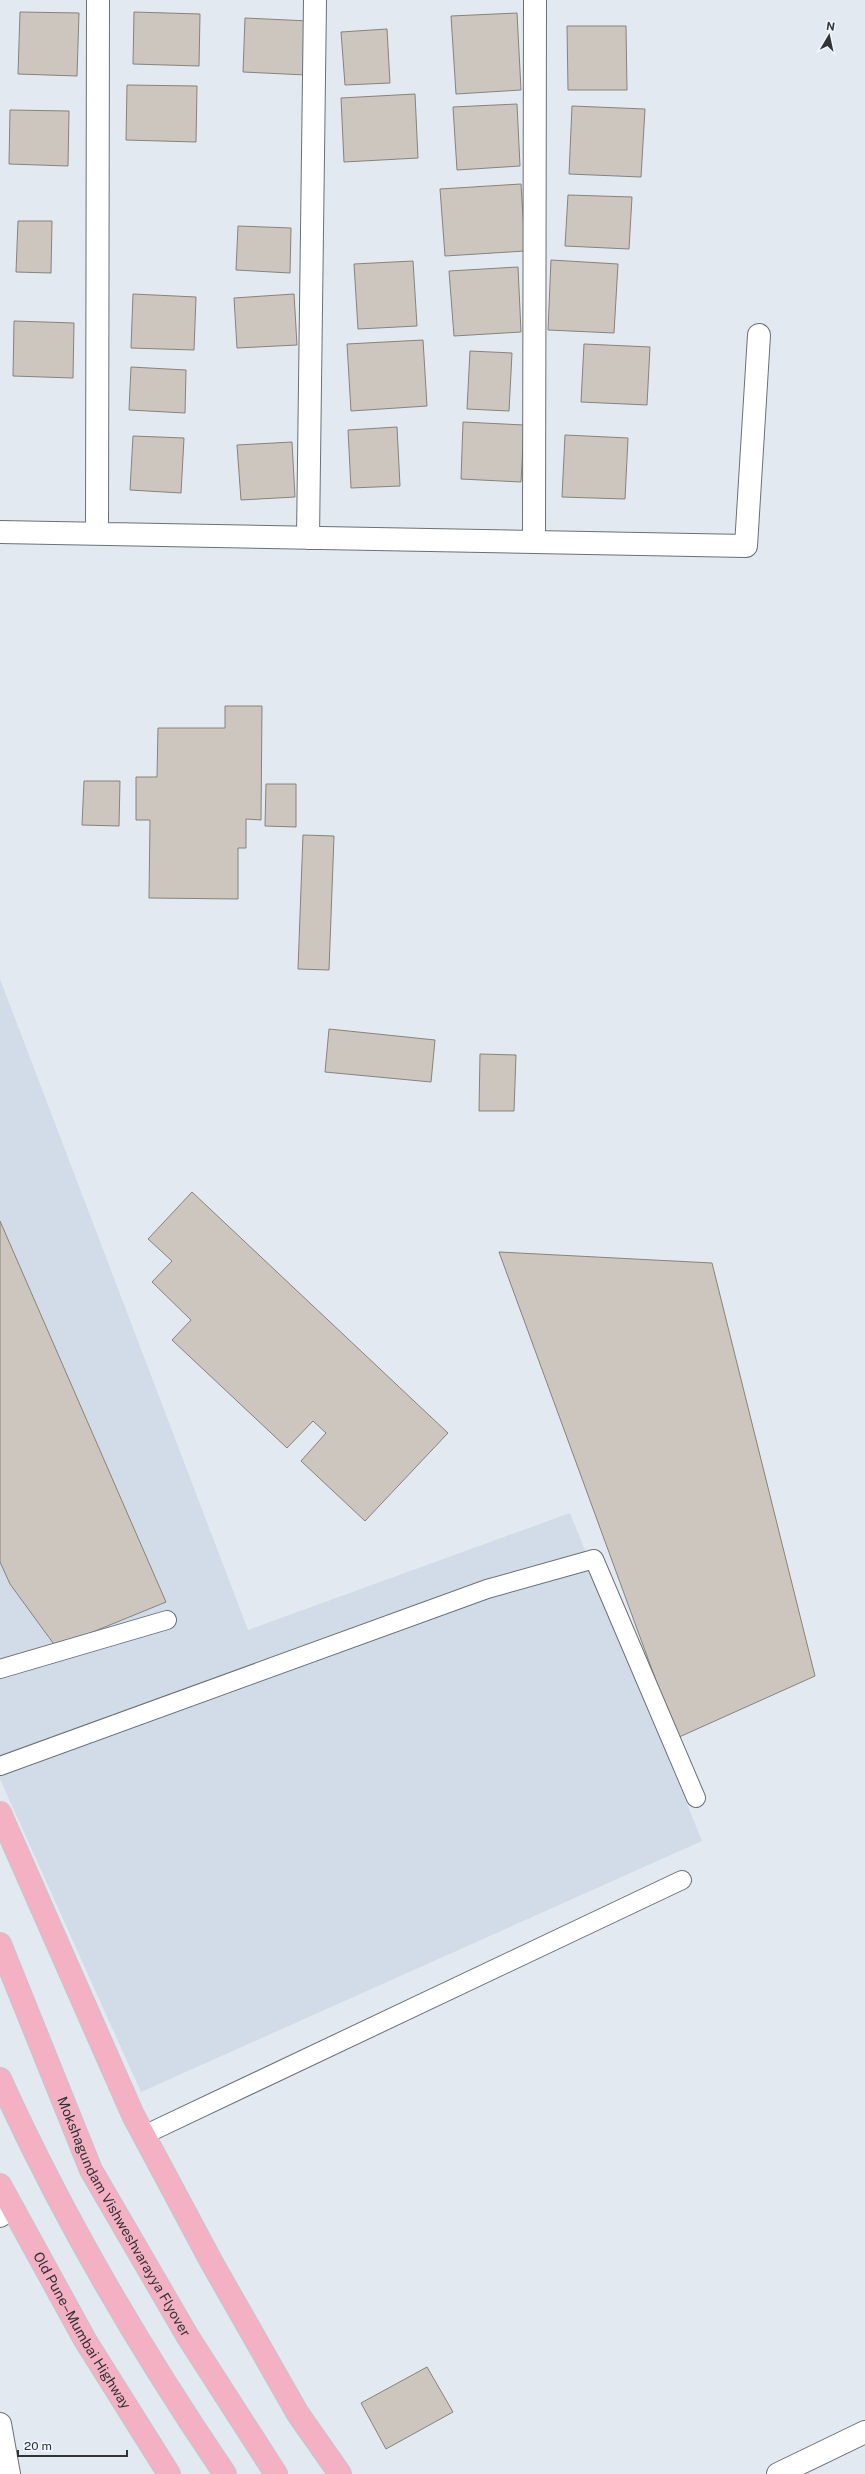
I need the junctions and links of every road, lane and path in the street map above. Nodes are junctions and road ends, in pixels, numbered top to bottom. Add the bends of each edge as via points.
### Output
1 (98, 0) edge
2 (315, 0) edge
3 (535, 0) edge
4 (759, 335) dead end
5 (0, 532) edge
6 (97, 534) junction
7 (308, 538) junction
8 (534, 542) junction
9 (167, 1620) dead end
10 (0, 1669) edge
11 (0, 1766) edge
12 (696, 1798) dead end
13 (0, 1813) edge
14 (682, 1880) dead end
15 (0, 1944) edge
16 (0, 2079) edge
17 (144, 2135) junction
18 (0, 2185) edge
19 (6, 2211) edge
20 (0, 2424) edge
21 (865, 2432) edge
22 (9, 2474) edge
23 (169, 2474) edge
24 (225, 2474) edge
25 (276, 2474) edge
26 (340, 2474) edge
27 (778, 2474) edge

1 - 6 street
2 - 7 street
3 - 8 street
4 - 8 street via 746,546
5 - 6 street
6 - 7 street
7 - 8 street
9 - 10 lane
11 - 12 lane via 487,1589 594,1559
13 - 17 highway
14 - 17 lane
15 - 25 highway, Mokshagundam Vishweshvarayya Flyover via 92,2170 188,2337
16 - 24 highway via 37,2161 125,2316
17 - 26 highway via 212,2263 298,2414
18 - 19 highway, Old Pune–Mumbai Highway
19 - 23 highway, Old Pune–Mumbai Highway
20 - 22 street
21 - 27 street

